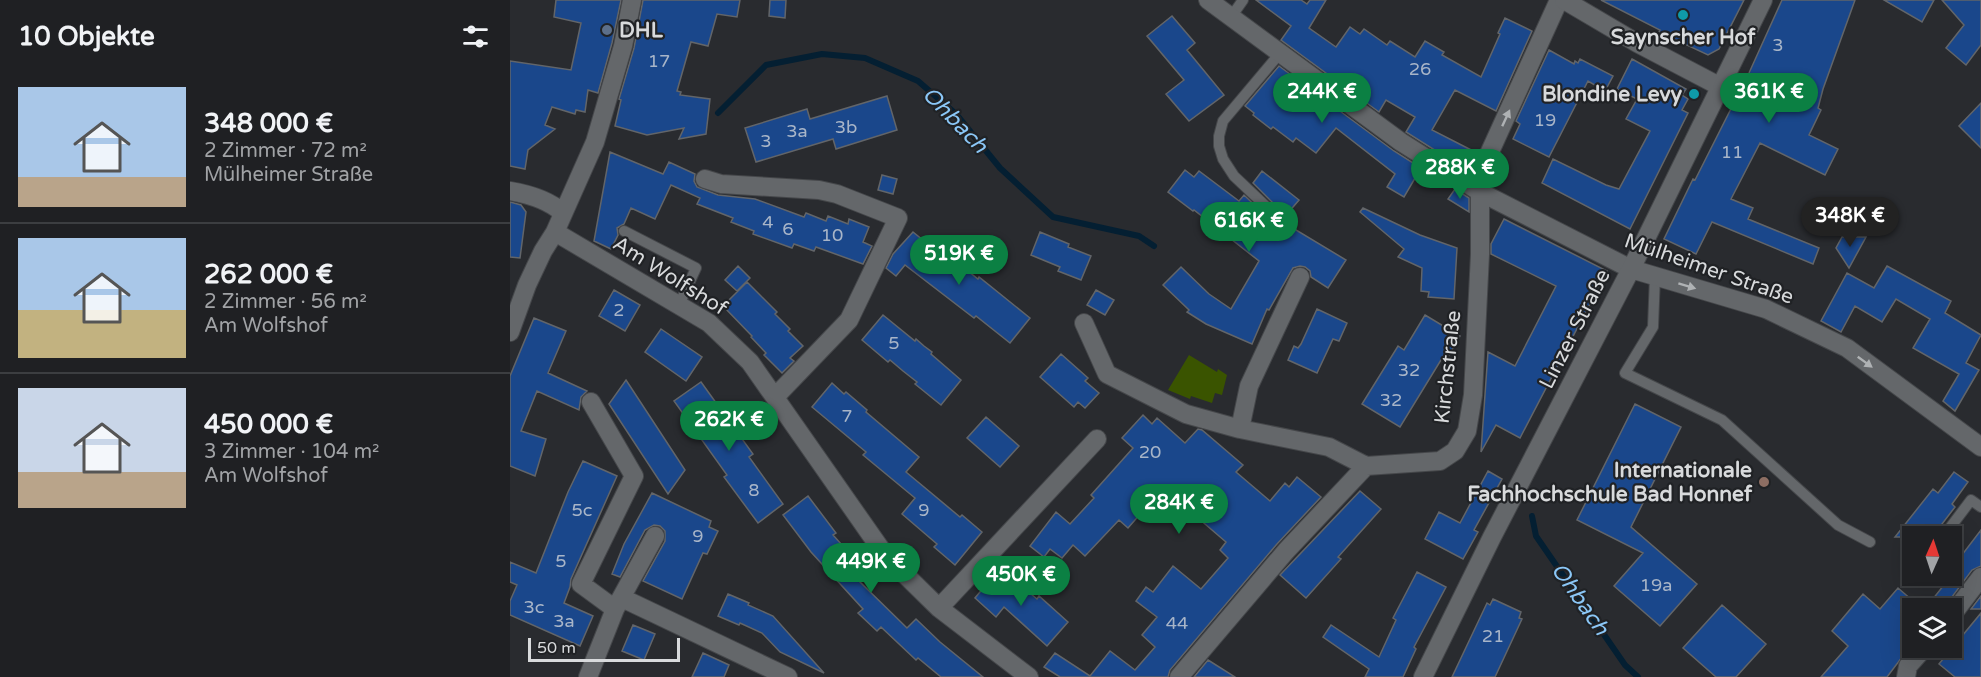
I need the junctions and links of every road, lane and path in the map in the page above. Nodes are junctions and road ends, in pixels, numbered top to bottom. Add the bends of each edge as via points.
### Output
1 (632, 0) edge
2 (1208, 0) edge
3 (1243, 0) edge
4 (1559, 0) edge
5 (1564, 0) edge
6 (1763, 0) edge
7 (1231, 17) junction
8 (1281, 52) junction
9 (1719, 86) junction
10 (705, 179) dead end
11 (510, 191) edge
12 (1480, 192) junction
13 (1270, 210) dead end
14 (563, 213) junction
15 (624, 231) dead end
16 (555, 232) junction
17 (1631, 269) junction
18 (1655, 276) junction
19 (1300, 277) dead end
20 (679, 305) junction
21 (1084, 323) dead end
22 (510, 332) edge
23 (775, 397) junction
24 (591, 402) dead end
25 (1240, 429) junction
26 (1097, 439) dead end
27 (1981, 447) edge
28 (1366, 466) junction
29 (1981, 507) edge
30 (1951, 526) edge
31 (655, 536) dead end
32 (1869, 542) dead end
33 (1981, 577) edge
34 (1962, 602) edge
35 (618, 603) junction
36 (939, 608) junction
37 (1915, 658) edge
38 (588, 677) edge
39 (788, 677) edge
40 (1029, 677) edge
41 (1179, 677) edge
42 (1423, 677) edge
43 (1906, 677) edge

1 - 14 street via 595,142
2 - 7 street, Mülheimer Straße
3 - 7 lane
12 -> 4 street, Kirchstraße via 1483,167
5 - 9 street
6 - 9 street, Linzer Straße
7 - 8 street, Mülheimer Straße
8 - 12 street, Mülheimer Straße via 1401,141
8 - 13 lane via 1223,121 1219,136 1223,159 1234,176
9 - 17 street, Linzer Straße
10 - 23 street via 721,184 819,190 898,218 849,320
11 - 14 street via 557,207
12 - 17 street, Mülheimer Straße
12 - 28 street, Kirchstraße via 1473,395 1467,431 1455,451 1440,461
14 - 16 street
15 - 20 lane via 696,268
16 - 20 street, Am Wolfshof
16 - 22 street via 527,285
17 - 18 street, Mülheimer Straße
17 - 42 street, Linzer Straße
18 -> 27 street, Mülheimer Straße via 1766,309 1847,348
18 - 32 lane via 1653,327 1625,373 1722,420 1838,525
19 - 25 street via 1249,386
20 - 23 street, Am Wolfshof via 709,323 750,362
21 - 25 street via 1107,374 1186,414
23 - 36 street, Am Wolfshof via 885,555
24 - 35 street via 634,476 582,584
25 - 28 street via 1329,447
26 - 36 street
28 - 41 street via 1273,566
29 - 30 lane via 1971,500
31 - 35 street
33 - 34 street
35 - 38 street
35 - 39 street
36 - 40 street, Am Wolfshof
37 - 43 street

